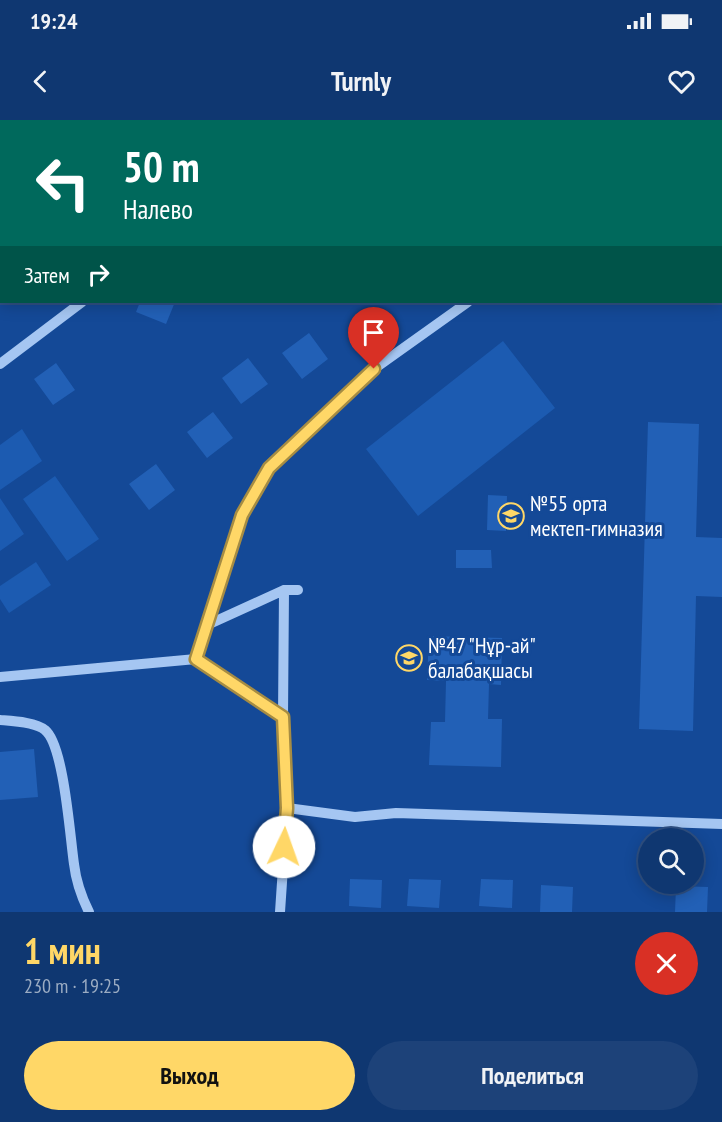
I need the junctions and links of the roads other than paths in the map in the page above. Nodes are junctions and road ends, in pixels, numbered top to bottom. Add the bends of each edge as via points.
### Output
1 (81, 303) edge
2 (467, 303) edge
3 (0, 364) edge
4 (284, 590) junction
5 (298, 590) dead end
6 (205, 626) junction
7 (196, 659) junction
8 (0, 677) edge
9 (283, 717) junction
10 (0, 720) edge
11 (287, 808) junction
12 (722, 824) edge
13 (88, 912) edge
14 (280, 912) edge

1 - 3 street
2 - 6 street via 374,369 269,468 242,515
4 - 5 street
4 - 6 street
4 - 9 street
6 - 7 street
7 - 8 street
7 - 9 street
9 - 11 street
10 - 13 street via 44,729 55,742 74,865
11 - 12 street via 355,817 396,813
11 - 14 street

